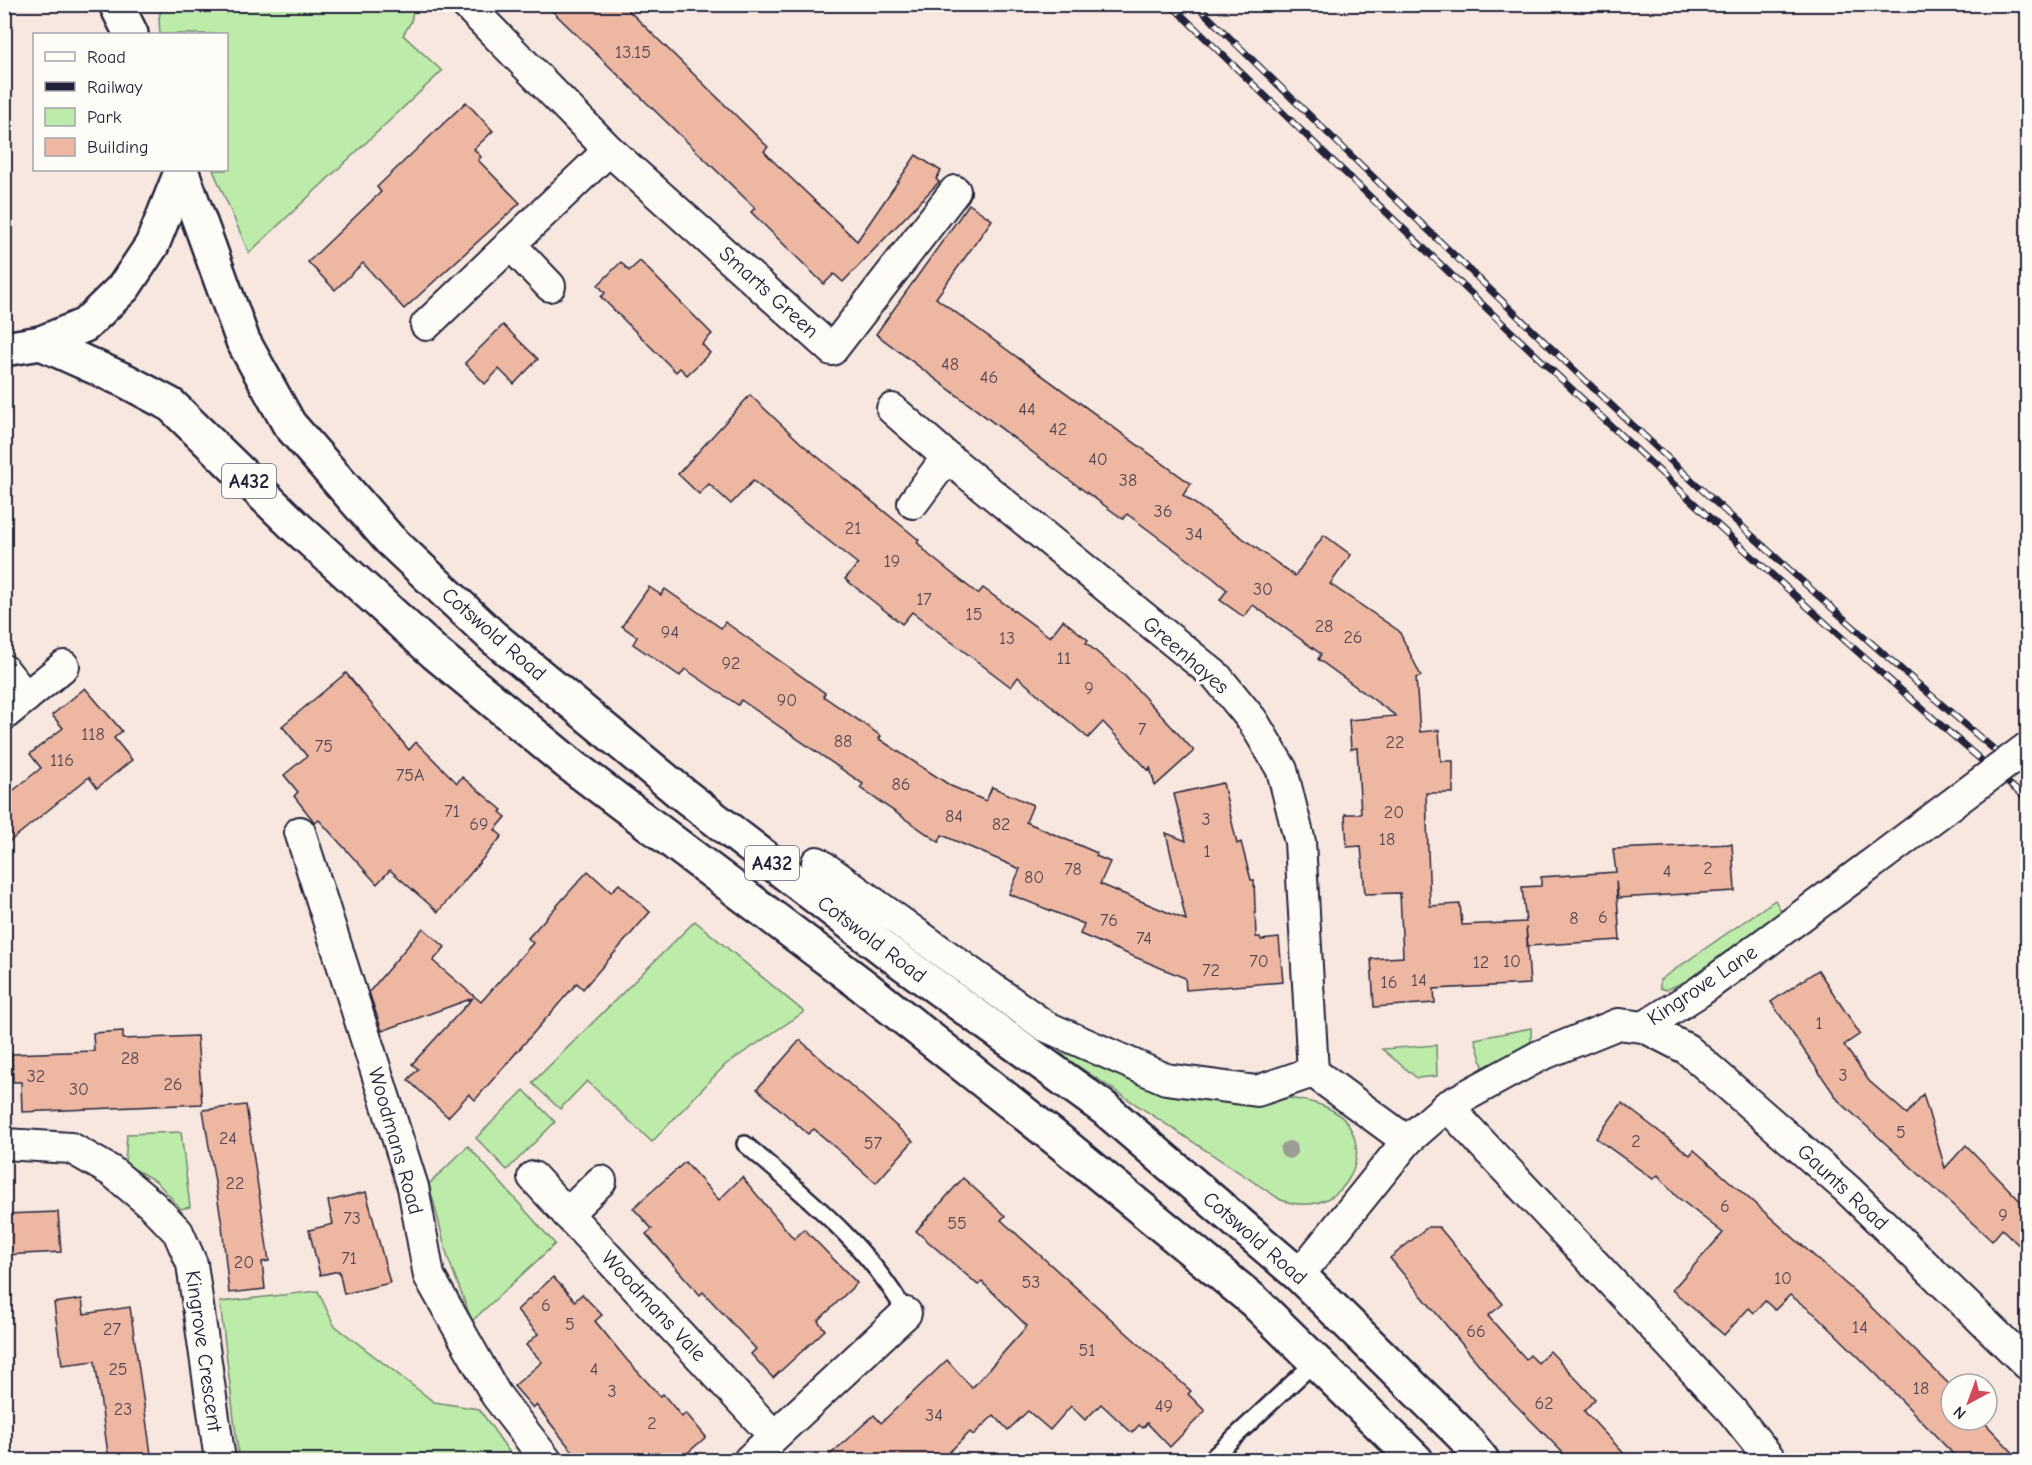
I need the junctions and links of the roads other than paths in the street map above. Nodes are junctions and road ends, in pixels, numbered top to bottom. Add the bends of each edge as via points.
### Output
1 (116, 4) edge
2 (466, 4) edge
3 (130, 33) edge
4 (609, 150) junction
5 (181, 171) edge
6 (181, 171) edge
7 (955, 191) dead end
8 (510, 244) junction
9 (550, 286) dead end
10 (426, 325) dead end
11 (41, 344) junction
12 (4, 350) edge
13 (892, 409) dead end
14 (947, 457) junction
15 (913, 503) dead end
16 (64, 666) dead end
17 (4, 670) edge
18 (15, 706) edge
19 (2028, 747) edge
20 (300, 832) dead end
21 (817, 862) dead end
22 (1644, 1026) junction
23 (1313, 1072) junction
24 (1447, 1106) junction
25 (1407, 1141) junction
26 (4, 1144) edge
27 (745, 1144) dead end
28 (533, 1177) dead end
29 (601, 1181) dead end
30 (567, 1214) junction
31 (1299, 1275) junction
32 (906, 1314) joint
33 (1316, 1360) junction
34 (2028, 1365) edge
35 (774, 1436) junction
36 (220, 1461) edge
37 (546, 1461) edge
38 (749, 1461) edge
39 (1210, 1461) edge
40 (1416, 1461) edge
41 (1482, 1461) edge
42 (1771, 1461) edge

1 - 3 main road
2 - 4 street, Smarts Green
4 - 7 street, Smarts Green via 832,350
4 - 8 street
5 - 11 main road, A432 via 152,245 124,287 85,325
6 - 31 main road, Cotswold Road / A432 via 243,340 289,424 389,539 493,637 680,792 885,950 1104,1108
8 - 9 street
8 - 10 street
11 - 12 main road, A432
11 - 33 main road, Cotswold Road / A432 via 171,405 295,526 444,660 567,762 861,984 1049,1133 1254,1301
13 - 14 street, Greenhayes
14 - 15 street
14 - 23 street, Greenhayes via 1217,677 1252,721 1282,770 1300,842
16 - 18 street
17 - 18 street
19 - 22 street, Kingrove Lane, bridge via 1699,992
20 - 37 street, Woodmans Road via 413,1186 429,1276 496,1395
21 - 23 street, Cotswold Road via 1045,1026 1166,1078 1257,1091
22 - 24 street, Kingrove Lane via 1618,1024 1539,1056
22 - 34 street, Gaunts Road via 1687,1049 1847,1189
23 - 25 street
24 - 25 street, Kingrove Lane
24 - 42 street via 1732,1412
25 - 31 street, Kingrove Lane
26 - 36 street, Kingrove Crescent via 71,1148 111,1171 152,1204 178,1232 192,1264
27 - 32 lane via 865,1253
28 - 30 street, Woodmans Vale
29 - 30 street
30 - 35 street, Woodmans Vale
31 - 41 main road, Cotswold Road / A432 via 1462,1435
32 - 35 street
33 - 39 lane
33 - 40 main road, Cotswold Road / A432
35 - 38 street

